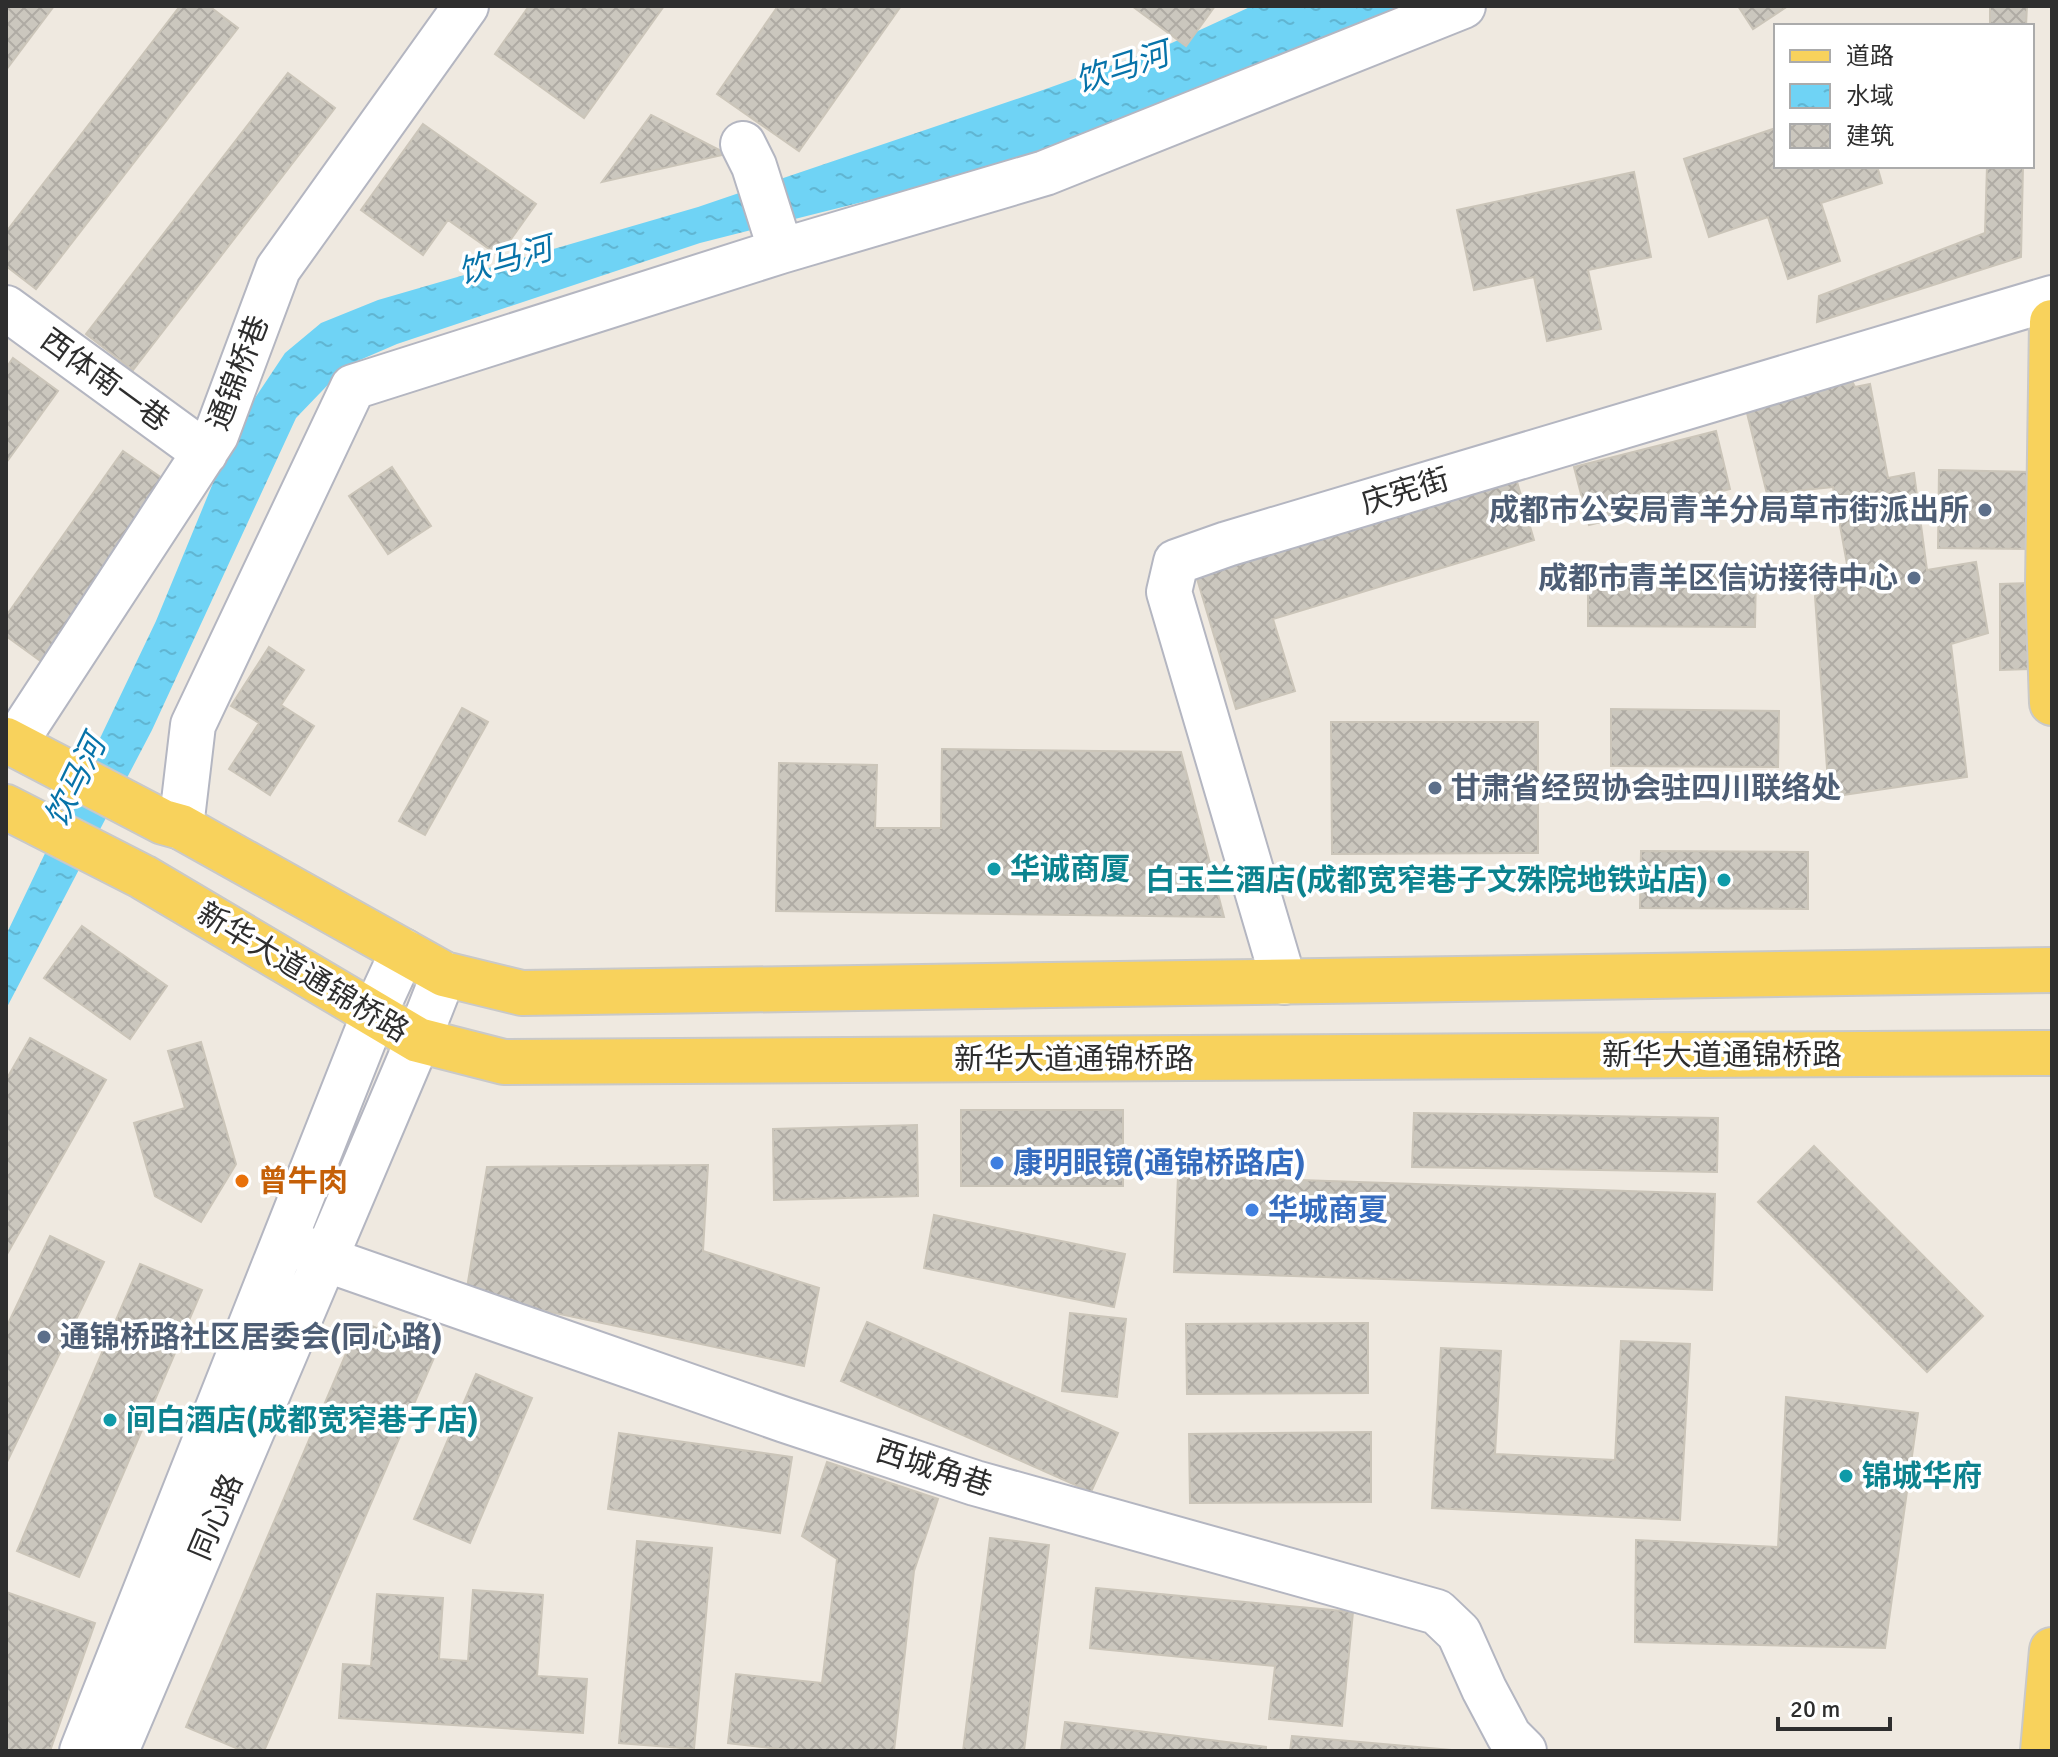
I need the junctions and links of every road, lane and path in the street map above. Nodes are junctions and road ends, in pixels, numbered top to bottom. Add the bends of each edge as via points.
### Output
1 (466, 6) edge
2 (1463, 6) edge
3 (748, 155) dead end
4 (781, 251) junction
5 (2052, 298) edge
6 (6, 308) edge
7 (2052, 322) edge
8 (205, 453) junction
9 (2050, 588) edge
10 (2052, 703) edge
11 (18, 746) edge
12 (6, 807) edge
13 (172, 824) junction
14 (403, 951) junction
15 (2052, 970) edge
16 (444, 974) junction
17 (1284, 982) junction
18 (374, 1014) junction
19 (418, 1040) junction
20 (2052, 1053) edge
21 (285, 1239) junction
22 (325, 1259) junction
23 (2052, 1650) edge
24 (82, 1751) edge
25 (116, 1751) edge
26 (1524, 1751) edge
27 (2043, 1751) edge

1 - 8 street, 通锦桥巷 via 278,269
2 - 4 street via 1045,173
3 - 4 street
4 - 13 street via 353,387 193,725
5 - 17 street, 庆宪街 via 1176,562 1169,592
6 - 8 street, 西体南一巷
7 - 9 main road
8 - 11 street, 通锦桥巷
9 - 10 main road
11 - 13 main road
12 - 18 main road, 新华大道通锦桥路 via 143,877
13 - 14 main road
14 - 16 main road
14 - 18 street
15 - 17 main road
16 - 17 main road via 522,993
16 - 19 street, 同心路
18 - 19 main road, 新华大道通锦桥路
18 - 21 street
19 - 20 main road, 新华大道通锦桥路 via 504,1062
19 - 22 street, 同心路
21 - 22 street, 西城角巷
21 - 24 street
22 - 25 street, 同心路
22 - 26 street, 西城角巷 via 975,1483 1437,1612 1459,1633 1509,1736
23 - 27 main road

